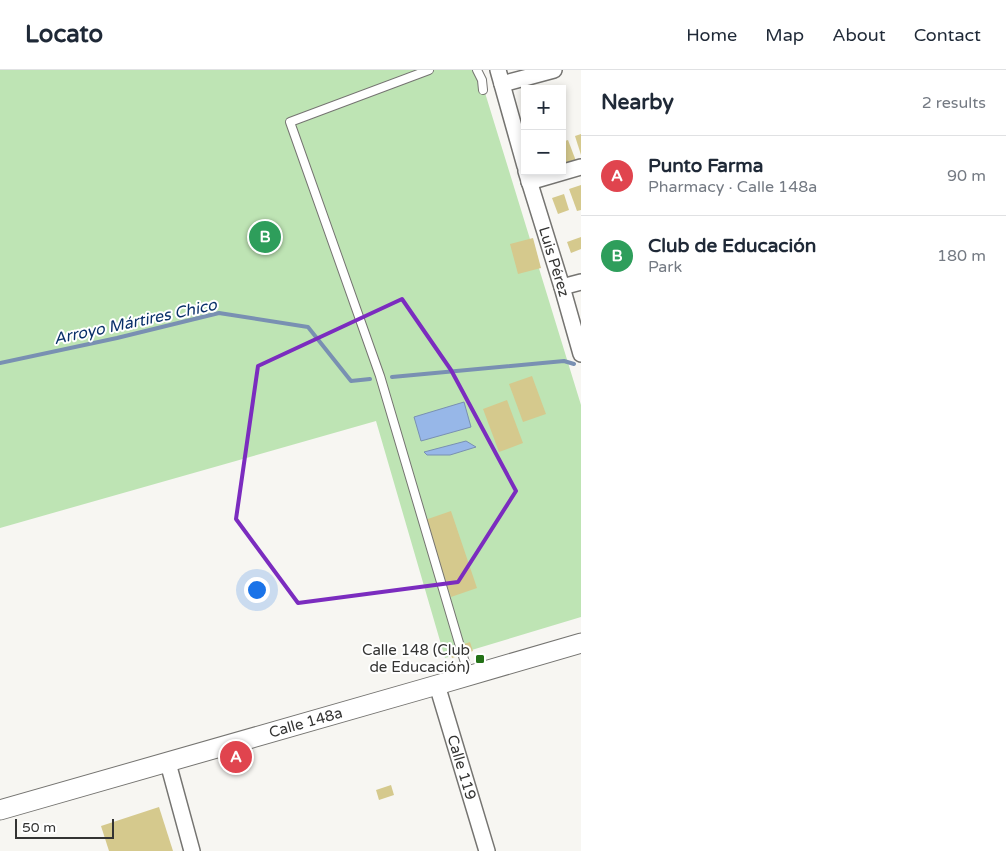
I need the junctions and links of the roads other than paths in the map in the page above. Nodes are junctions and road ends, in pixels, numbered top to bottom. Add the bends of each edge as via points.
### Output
1 (430, 70) edge
2 (477, 70) edge
3 (554, 70) edge
4 (500, 77) edge
5 (483, 90) dead end
6 (521, 152) edge
7 (581, 167) edge
8 (528, 177) edge
9 (581, 282) edge
10 (562, 287) junction
11 (581, 354) edge
12 (581, 642) edge
13 (470, 676) junction
14 (438, 685) junction
15 (168, 763) junction
16 (0, 810) edge
17 (192, 851) edge
18 (487, 851) edge

1 - 13 lane via 290,122 380,376
2 - 5 lane
3 - 4 street
4 - 6 street
7 - 8 street
8 - 10 street, Luis Pérez
9 - 10 street
10 - 11 street, Luis Pérez
12 - 13 street, Calle 148a
13 - 14 street, Calle 148a
14 - 15 street, Calle 148a
14 - 18 street, Calle 119
15 - 16 street, Calle 148a
15 - 17 street

